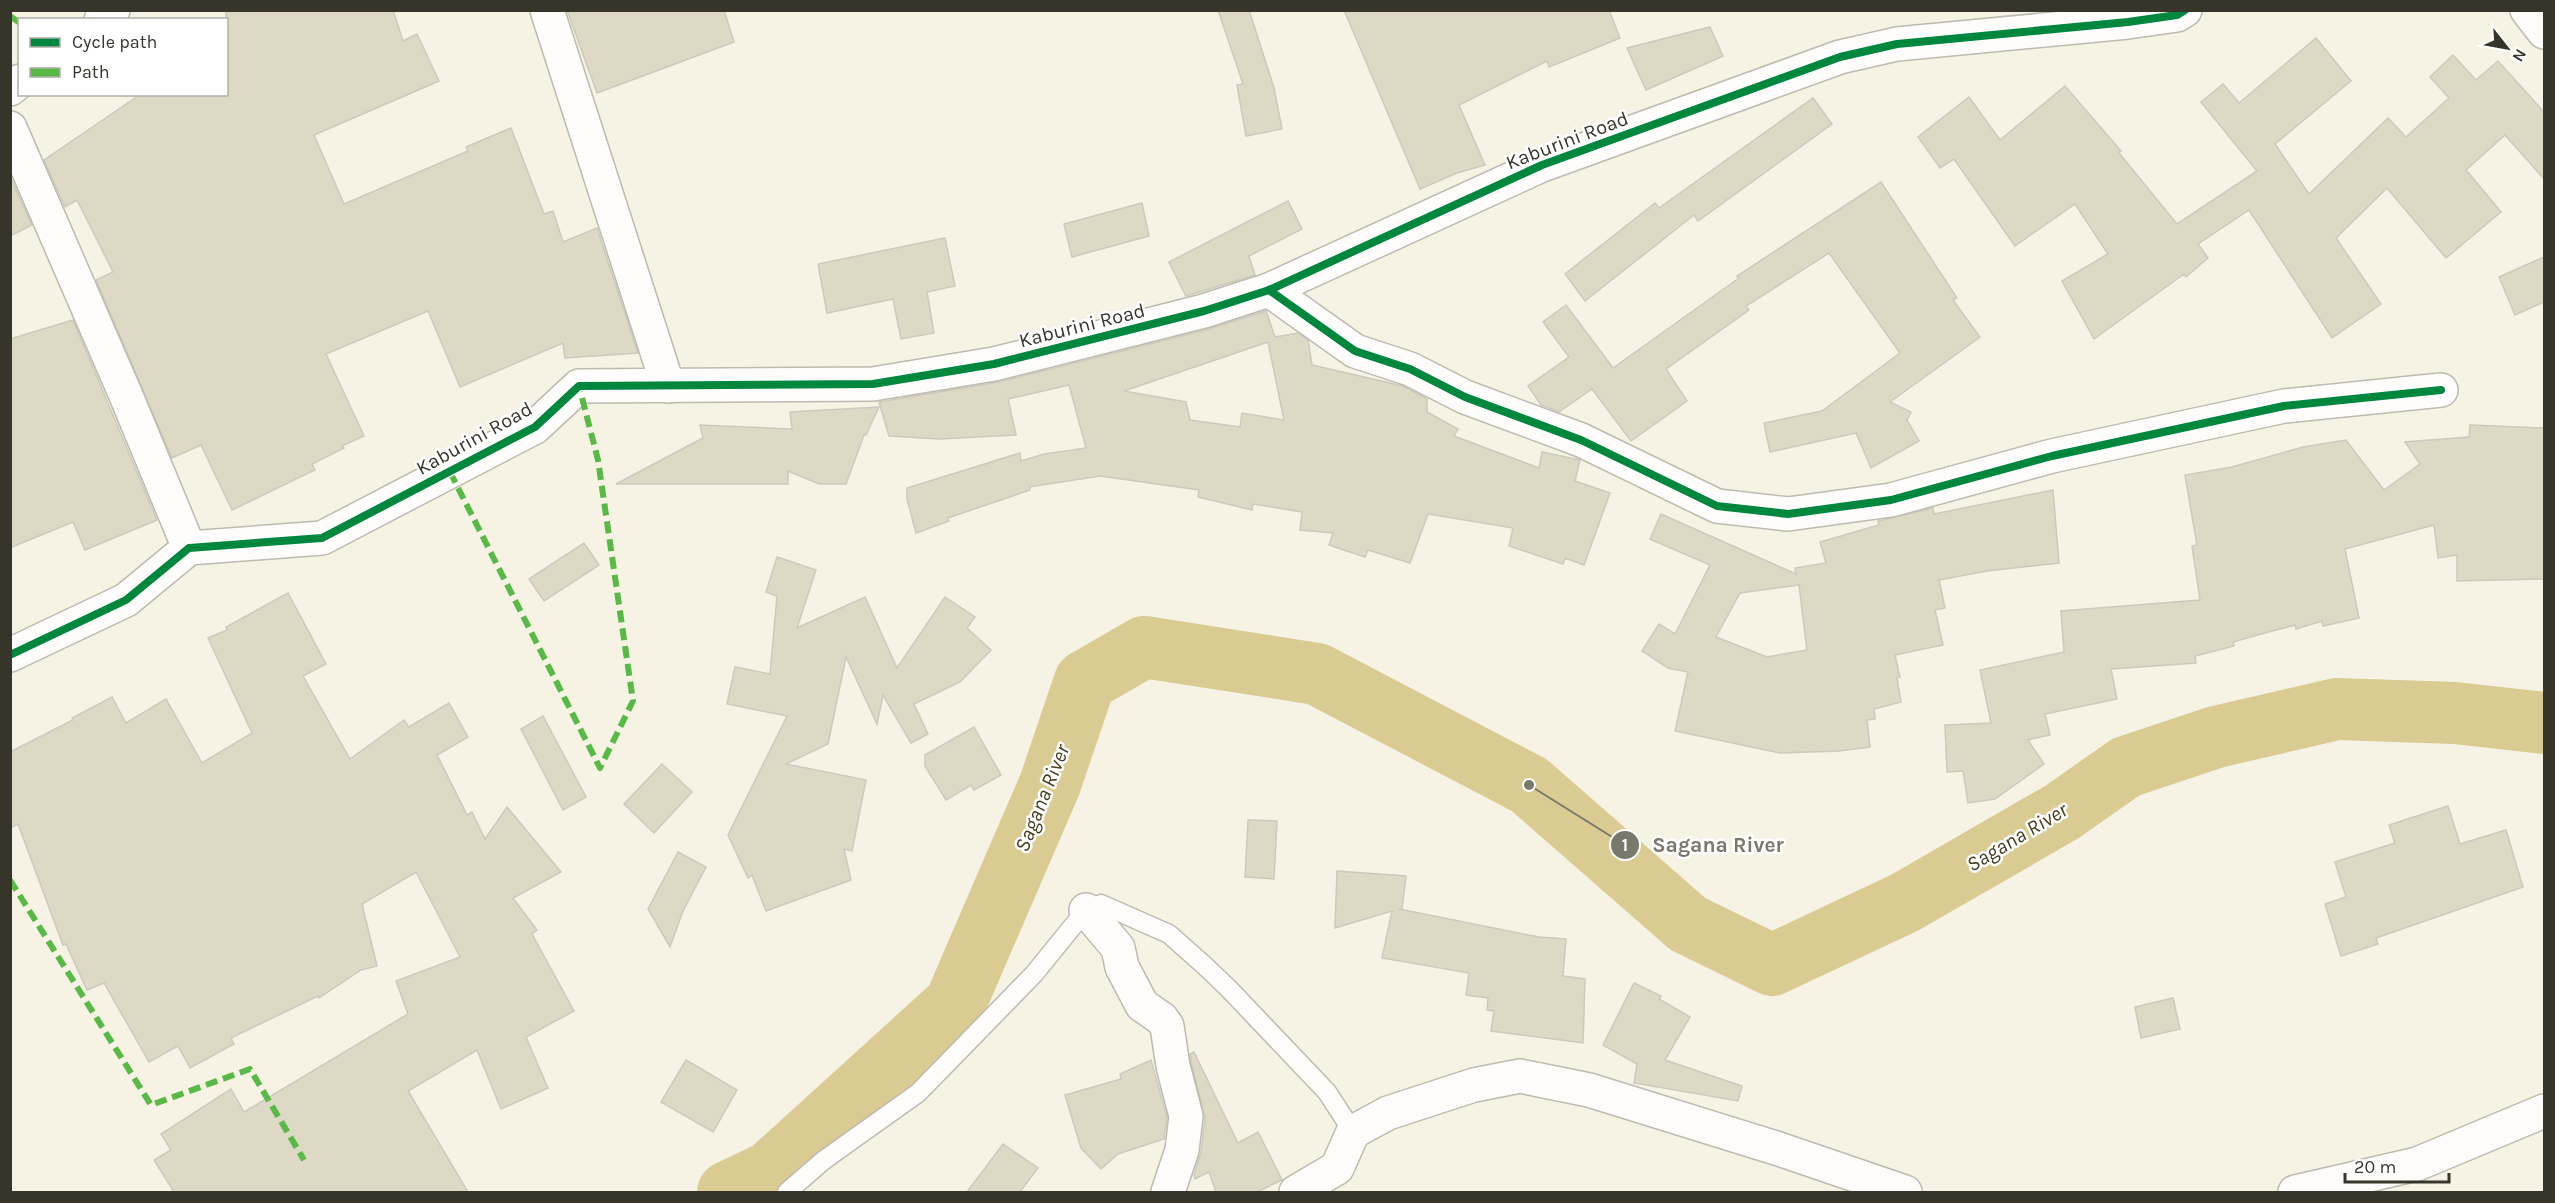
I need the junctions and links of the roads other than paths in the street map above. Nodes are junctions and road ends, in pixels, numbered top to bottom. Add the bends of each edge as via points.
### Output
1 (547, 10) edge
2 (2185, 10) edge
3 (2527, 10) edge
4 (2544, 32) edge
5 (10, 128) edge
6 (1269, 290) junction
7 (668, 386) junction
8 (2441, 390) dead end
9 (189, 548) junction
10 (10, 655) edge
11 (1086, 910) junction
12 (2544, 1111) edge
13 (1353, 1132) junction
14 (788, 1192) edge
15 (1168, 1192) edge
16 (1296, 1192) edge
17 (1905, 1192) edge
18 (2295, 1192) edge

1 - 7 street
2 - 6 street, Kaburini Road via 2177,15 2128,22 1898,44 1840,57 1542,165
3 - 4 street
5 - 9 street
6 - 7 street, Kaburini Road via 1204,311 994,364 873,384
6 - 8 street via 1355,351 1410,369 1465,397 1581,440 1717,506 1788,514 1891,500 2052,456 2284,406
7 - 9 street, Kaburini Road via 579,386 535,427 322,538
9 - 10 street via 126,600
11 - 13 lane via 1101,904 1169,934 1229,989 1327,1092
11 - 14 lane via 1034,974 918,1093 824,1160
11 - 15 street via 1118,948 1122,967 1142,1005 1167,1026 1186,1116 1182,1150
12 - 18 street via 2417,1164
13 - 16 street via 1337,1168
13 - 17 street via 1389,1113 1474,1085 1520,1076 1589,1090

